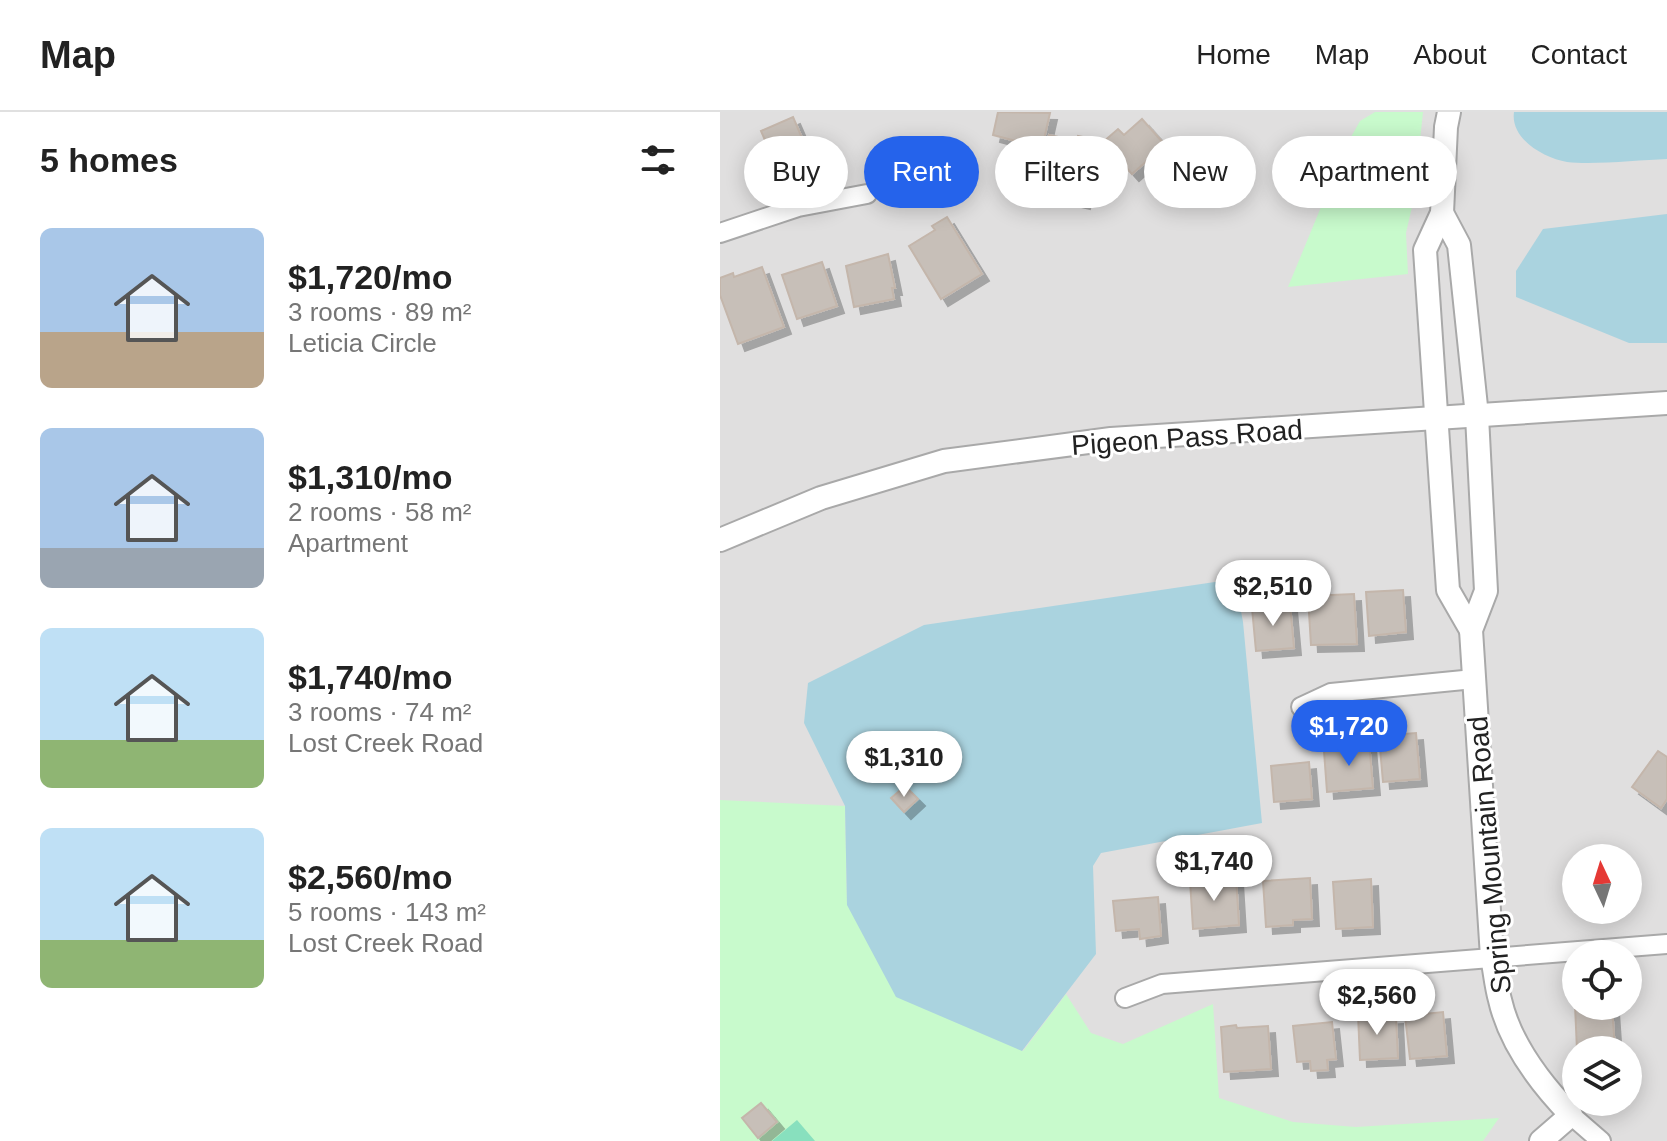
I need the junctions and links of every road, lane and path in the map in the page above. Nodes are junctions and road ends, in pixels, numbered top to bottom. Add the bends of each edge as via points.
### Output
1 (1449, 112) edge
2 (864, 195) edge
3 (1442, 213) junction
4 (720, 233) edge
5 (1667, 403) edge
6 (1477, 416) junction
7 (1434, 419) junction
8 (720, 540) edge
9 (1471, 630) junction
10 (1474, 679) junction
11 (1301, 707) dead end
12 (1667, 944) edge
13 (1492, 957) junction
14 (1125, 998) dead end
15 (1562, 1106) edge
16 (1570, 1116) edge
17 (1572, 1116) edge
18 (1541, 1141) edge
19 (1601, 1141) edge

1 - 3 street, Spring Mountain Road
2 - 4 street via 798,207
3 - 6 street, Spring Mountain Road via 1459,245
3 - 7 street, Spring Mountain Road via 1425,250
5 - 6 street, Pigeon Pass Road
6 - 7 street, Pigeon Pass Road
6 - 9 street, Spring Mountain Road via 1486,591
7 - 8 street, Pigeon Pass Road via 1111,439 944,461 821,498
7 - 9 street, Spring Mountain Road via 1448,590
9 - 10 street, Spring Mountain Road
10 - 11 street via 1331,693
10 - 13 street, Spring Mountain Road
12 - 13 street
13 - 14 street via 1162,984
13 - 15 street, Spring Mountain Road via 1500,1003 1526,1059
16 - 18 street
17 - 19 street, Spring Mountain Road

